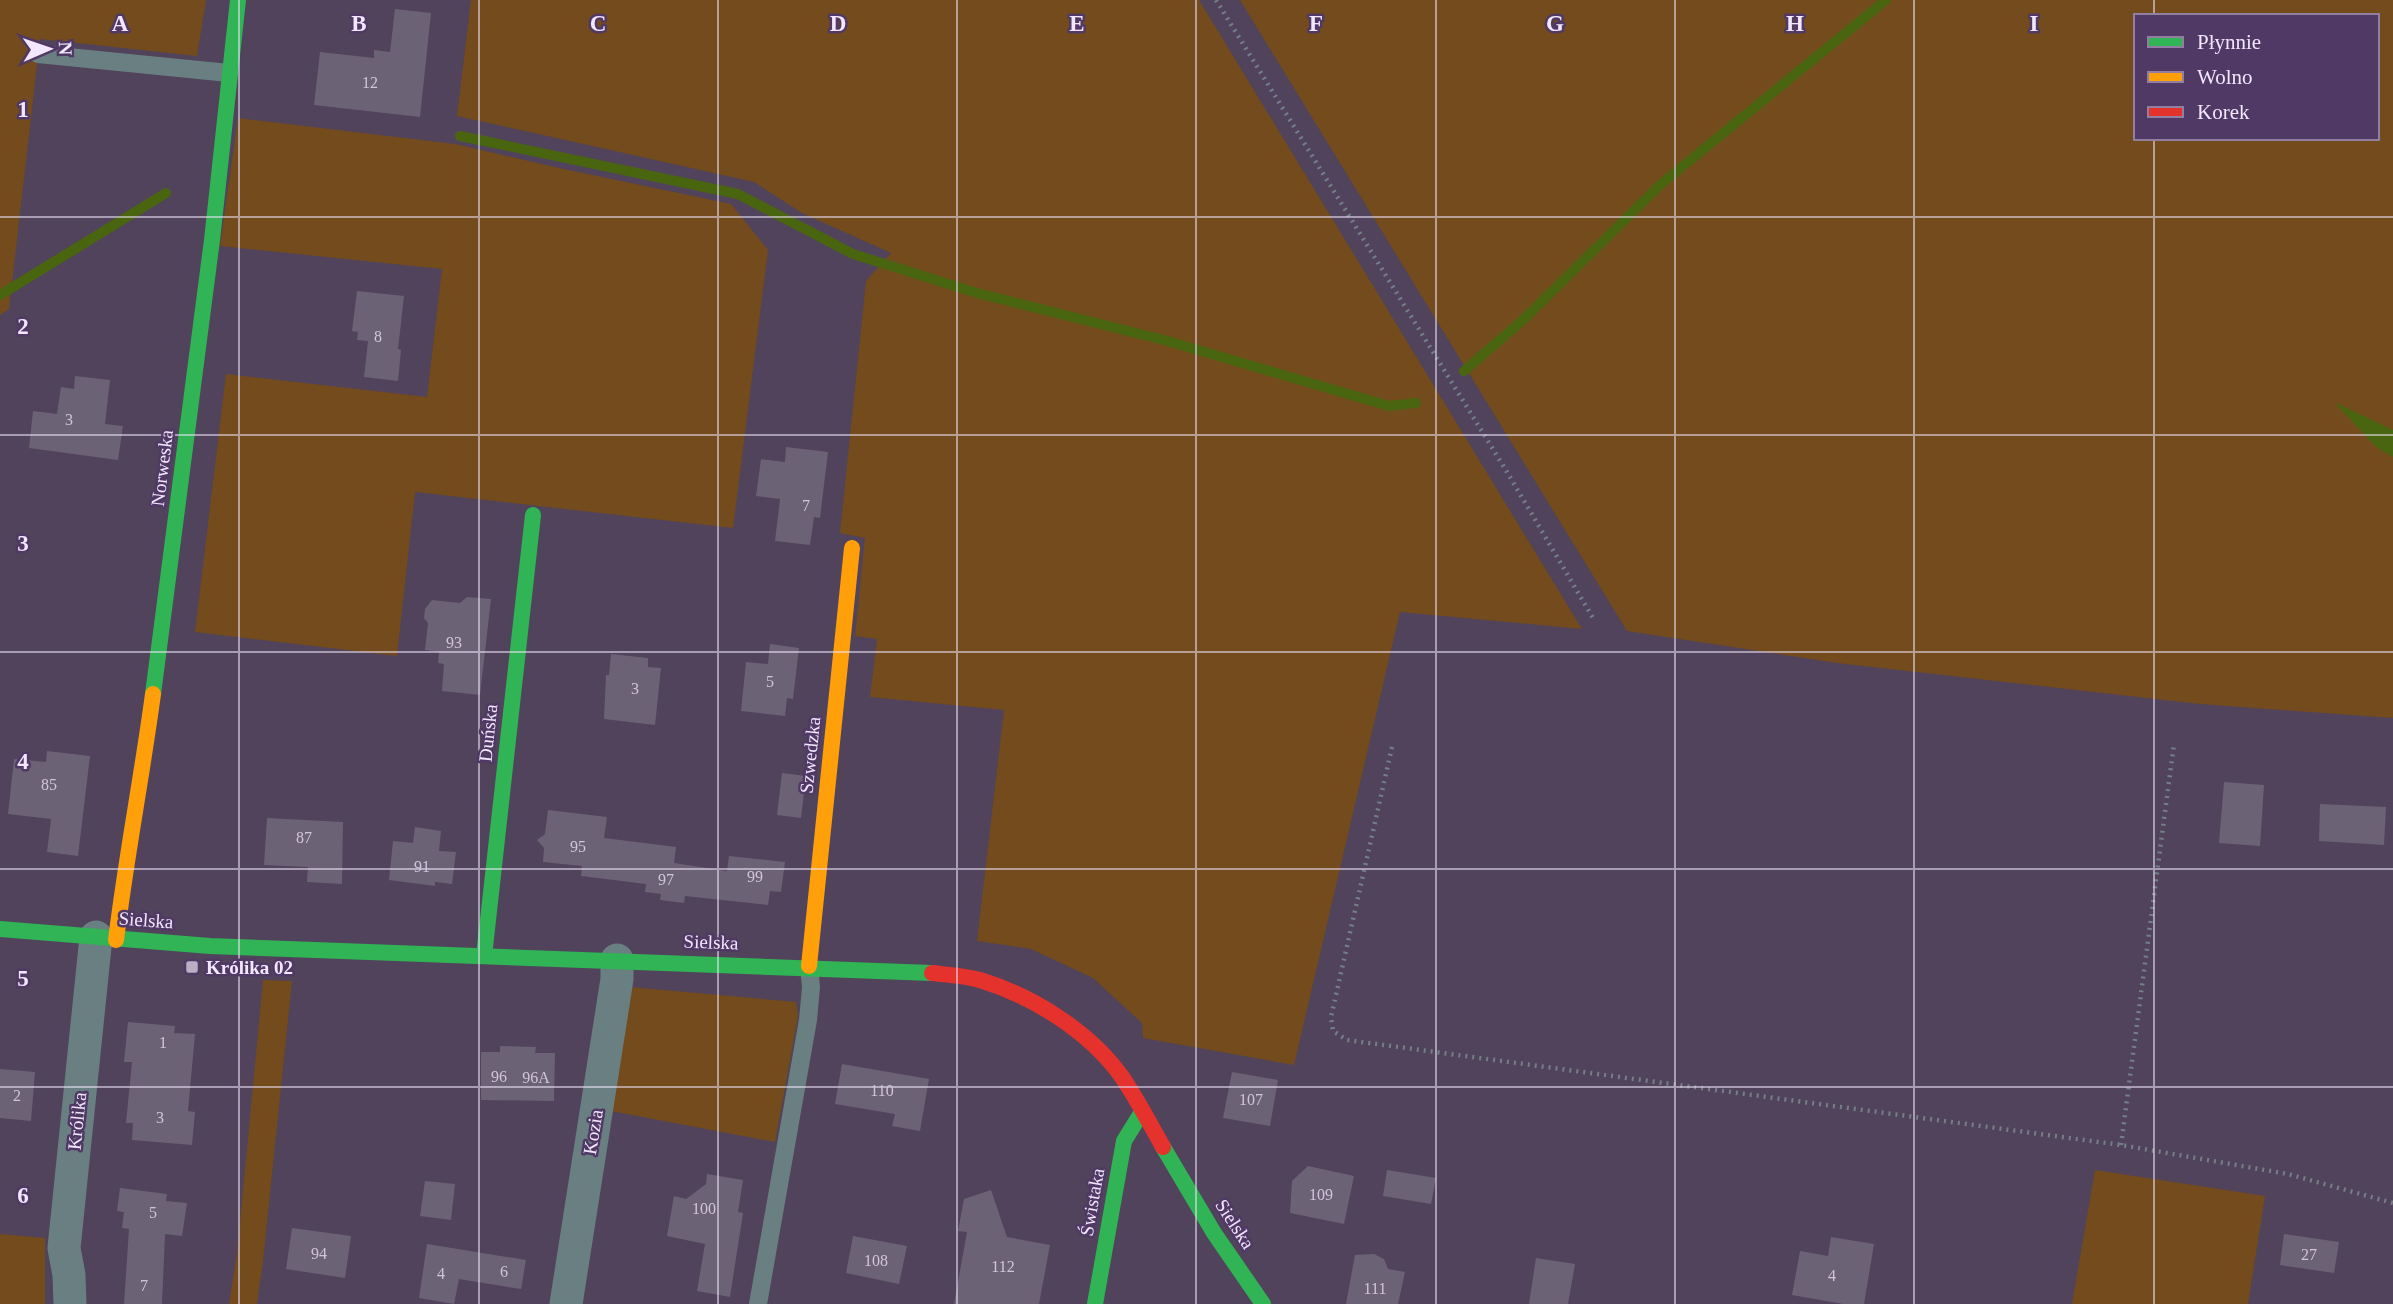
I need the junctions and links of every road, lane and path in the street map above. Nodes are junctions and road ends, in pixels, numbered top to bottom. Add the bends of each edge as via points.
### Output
1 (238, 0) edge
2 (1216, 0) edge
3 (38, 54) dead end
4 (229, 74) junction
5 (533, 515) dead end
6 (852, 548) dead end
7 (1593, 618) dead end
8 (2174, 744) dead end
9 (1392, 747) dead end
10 (0, 929) edge
11 (106, 938) junction
12 (484, 956) junction
13 (617, 960) junction
14 (809, 966) junction
15 (1142, 1112) junction
16 (2121, 1145) junction
17 (2393, 1203) edge
18 (70, 1304) edge
19 (566, 1304) edge
20 (758, 1304) edge
21 (1095, 1304) edge
22 (1263, 1304) edge

1 - 4 street, Norweska
2 - 7 path
3 - 4 lane
4 - 11 street, Norweska via 212,240 138,804
5 - 12 street, Duńska
6 - 14 street, Szwedzka
8 - 16 path
9 - 16 path via 1331,1017 1333,1031 1347,1040
10 - 11 street, Sielska
11 - 12 street, Sielska
11 - 18 street, Królika via 64,1248
12 - 13 street, Sielska
13 - 14 street, Sielska
13 - 19 street, Kozia
14 - 15 street, Sielska via 927,972 990,983 1024,998 1092,1044 1122,1077
14 - 20 lane via 808,1020
15 - 21 street, Świstaka via 1124,1141
15 - 22 street, Sielska via 1214,1233
16 - 17 path via 2288,1174

